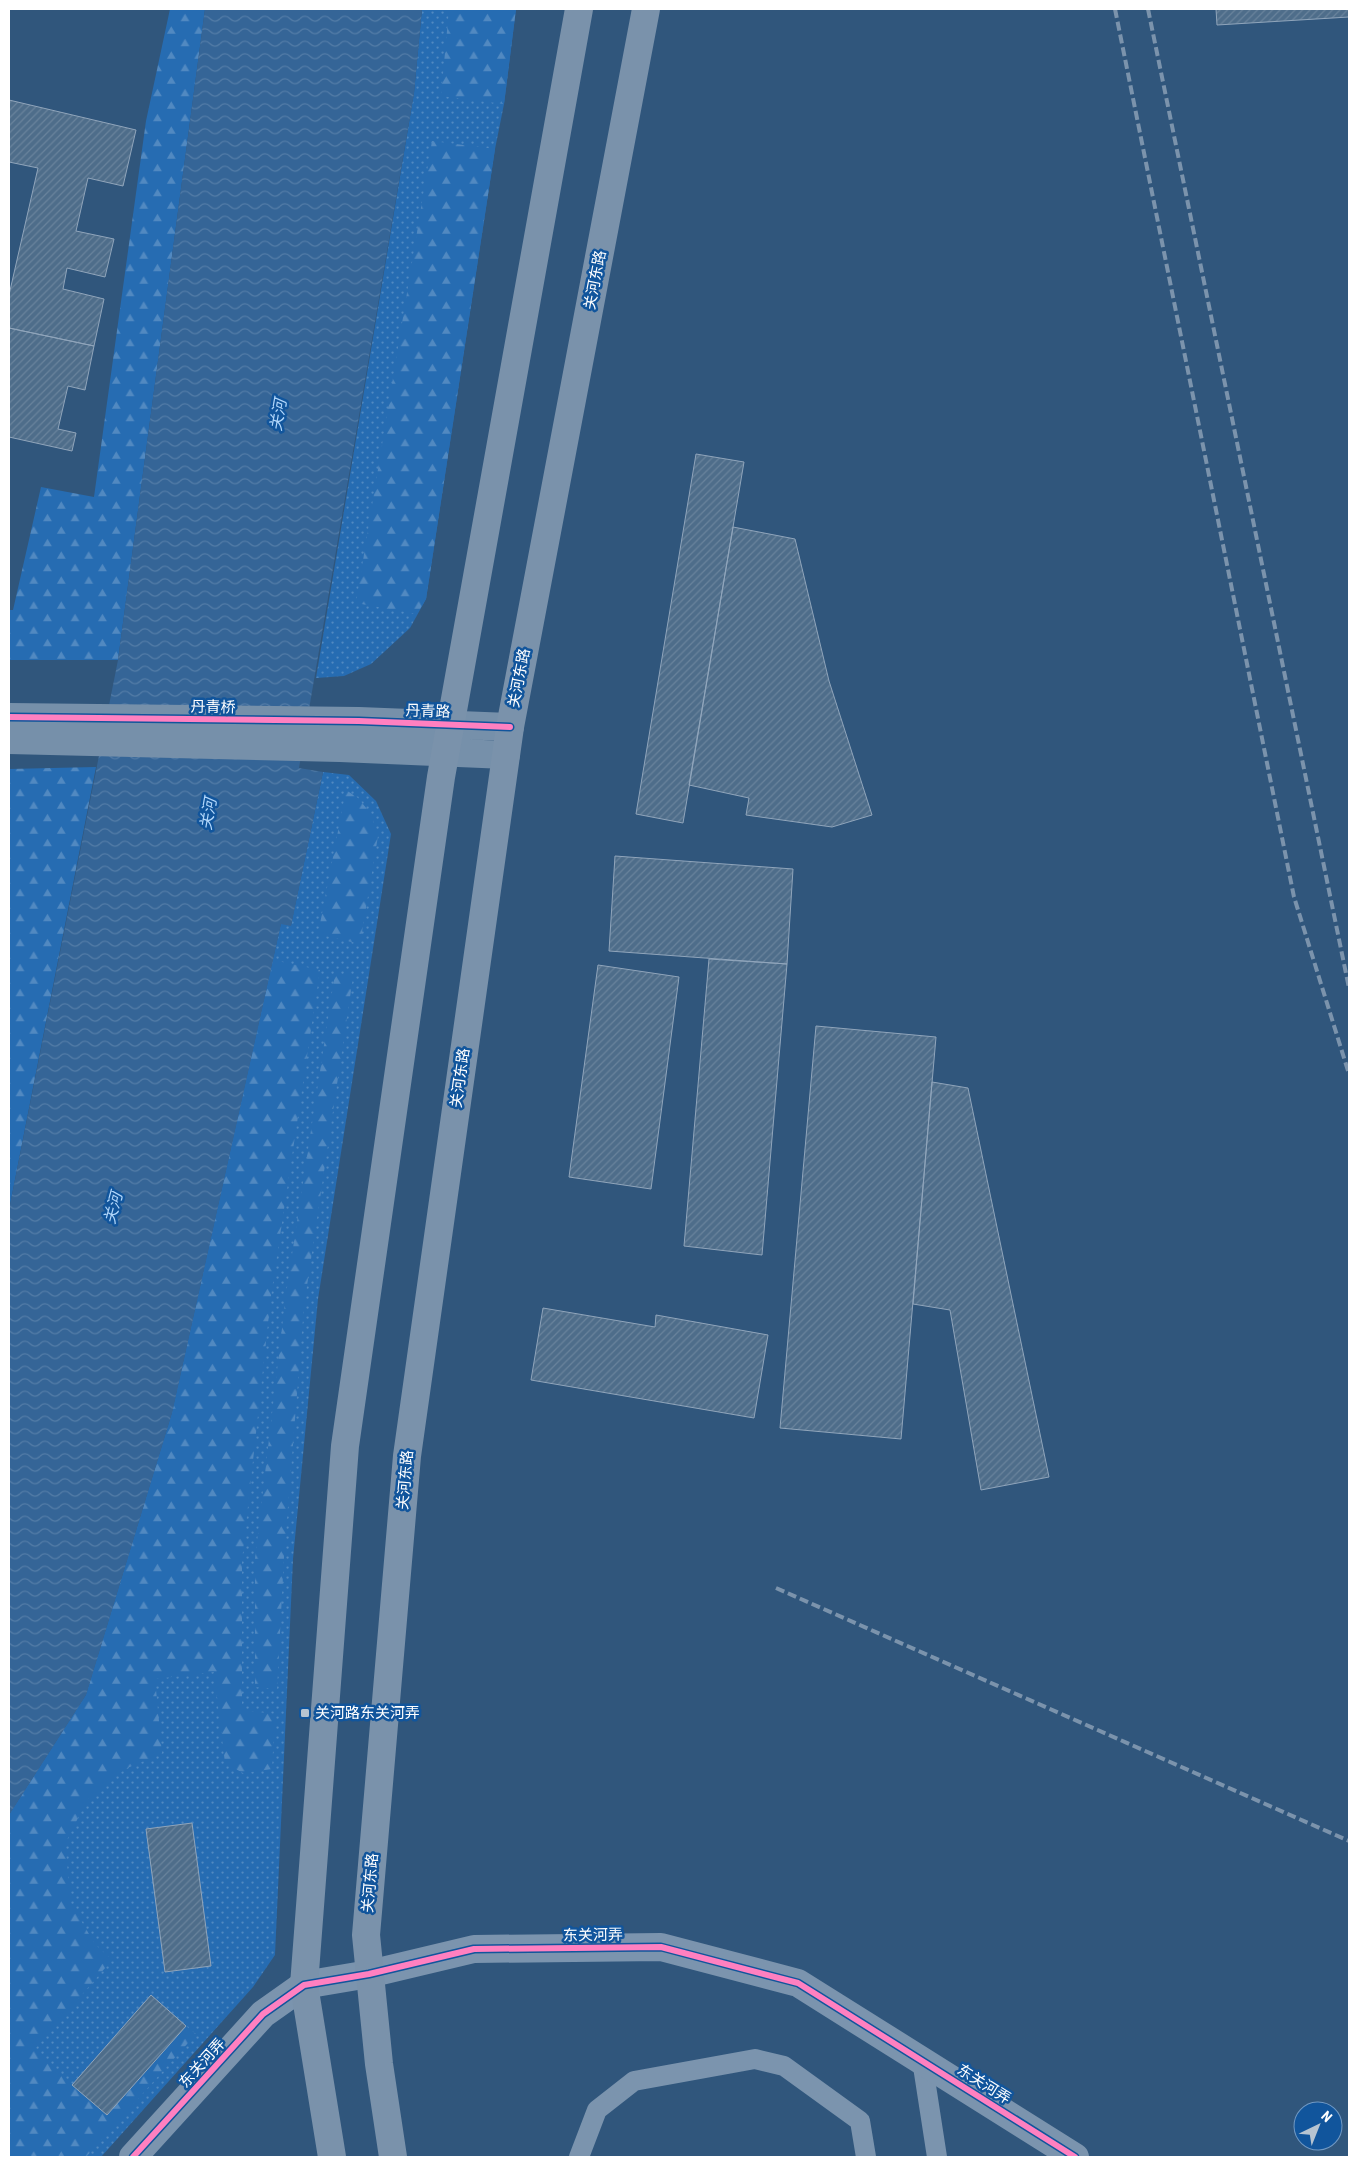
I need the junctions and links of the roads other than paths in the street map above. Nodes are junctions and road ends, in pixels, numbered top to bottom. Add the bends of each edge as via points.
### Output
1 (579, 9) edge
2 (646, 9) edge
3 (9, 717) edge
4 (346, 721) joint
5 (451, 724) junction
6 (510, 727) junction
7 (76, 730) junction
8 (9, 740) edge
9 (446, 752) junction
10 (506, 755) junction
11 (369, 1974) junction
12 (304, 1986) junction
13 (922, 2060) junction
14 (133, 2157) edge
15 (332, 2157) edge
16 (393, 2157) edge
17 (579, 2157) edge
18 (866, 2157) edge
19 (937, 2157) edge
20 (1075, 2157) edge

1 - 5 main road
2 - 6 main road, 关河东路
3 - 7 street
4 - 5 street, 丹青路
4 - 7 street, 丹青桥
5 - 6 street, 丹青路
5 - 9 main road
6 - 10 main road, 关河东路
7 - 8 street
7 - 9 street
9 - 10 street
9 - 12 main road via 345,1446
10 - 11 main road, 关河东路 via 406,1456 366,1935
11 - 12 street, 东关河弄
11 - 13 street, 东关河弄 via 474,1949 661,1947 798,1984
11 - 16 main road, 关河东路
12 - 14 street, 东关河弄 via 263,2014
12 - 15 main road
13 - 19 lane
13 - 20 street, 东关河弄
17 - 18 lane via 597,2110 634,2081 755,2059 784,2066 860,2121

